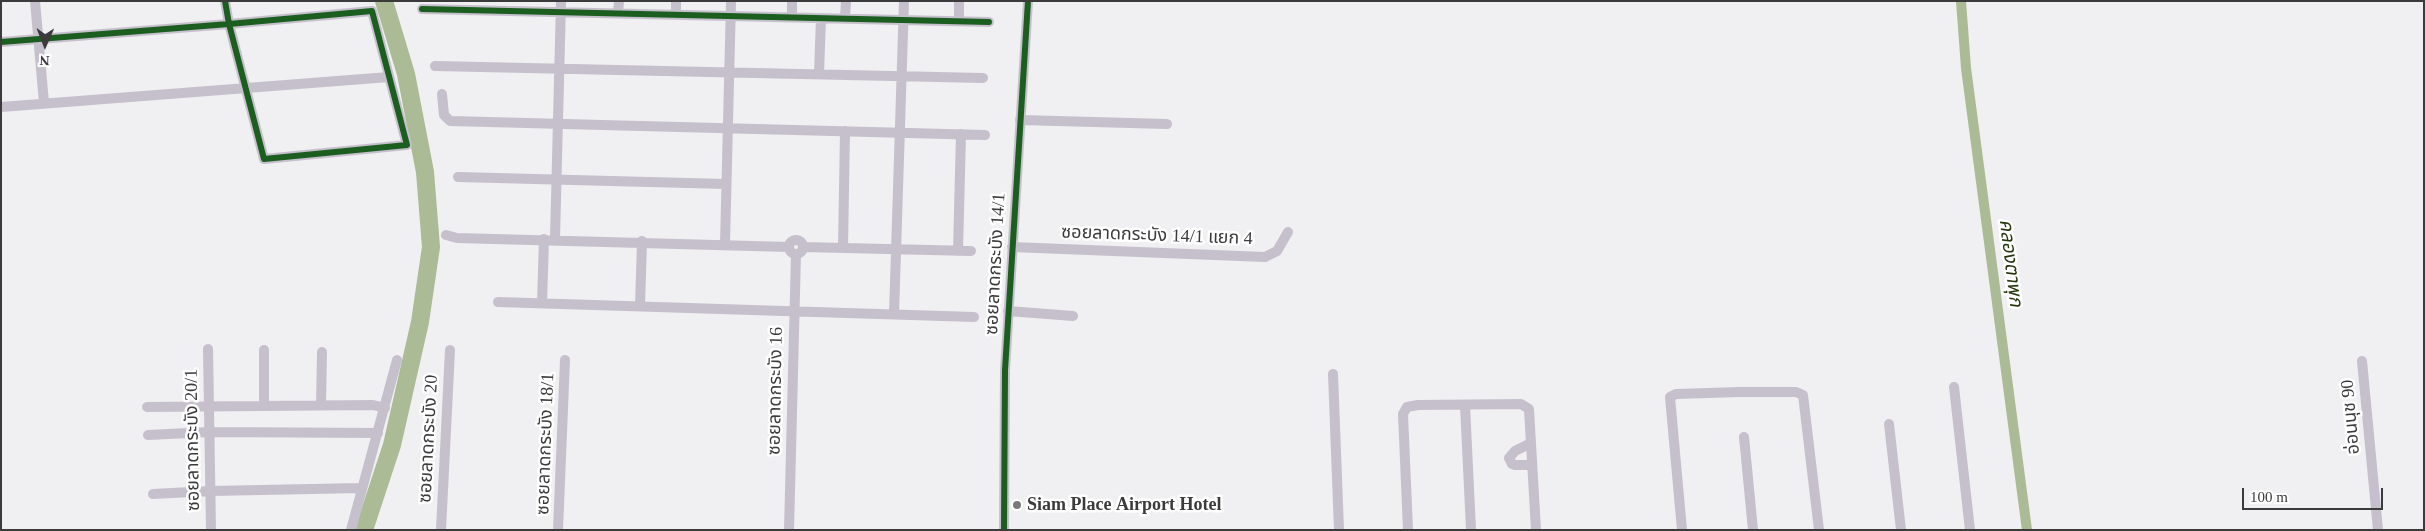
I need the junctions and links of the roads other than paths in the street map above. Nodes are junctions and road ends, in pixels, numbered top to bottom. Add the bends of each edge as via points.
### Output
1 (35, 1) edge
2 (225, 1) edge
3 (619, 1) edge
4 (676, 1) edge
5 (731, 1) edge
6 (792, 1) edge
7 (846, 1) edge
8 (904, 1) edge
9 (959, 1) edge
10 (1028, 1) edge
11 (448, 5) edge
12 (506, 6) edge
13 (561, 7) edge
14 (422, 9) dead end
15 (618, 13) junction
16 (676, 15) junction
17 (731, 16) junction
18 (792, 17) junction
19 (822, 18) junction
20 (845, 18) junction
21 (903, 20) junction
22 (959, 21) junction
23 (988, 22) dead end
24 (229, 24) junction
25 (38, 39) junction
26 (1, 42) edge
27 (435, 66) dead end
28 (560, 68) junction
29 (729, 72) junction
30 (819, 74) junction
31 (902, 76) junction
32 (389, 77) junction
33 (983, 78) dead end
34 (247, 88) junction
35 (442, 94) dead end
36 (44, 104) junction
37 (1, 107) edge
38 (1020, 120) junction
39 (558, 124) junction
40 (1167, 124) dead end
41 (728, 128) junction
42 (846, 131) junction
43 (900, 133) junction
44 (961, 134) junction
45 (985, 135) dead end
46 (458, 177) dead end
47 (556, 180) junction
48 (726, 184) junction
49 (1288, 232) dead end
50 (446, 235) dead end
51 (549, 239) junction
52 (642, 242) junction
53 (725, 244) junction
54 (1012, 247) junction
55 (843, 248) junction
56 (796, 249) junction
57 (896, 249) junction
58 (958, 251) junction
59 (971, 251) dead end
60 (498, 302) dead end
61 (542, 303) junction
62 (640, 306) junction
63 (795, 310) junction
64 (1008, 311) junction
65 (894, 314) junction
66 (1073, 316) dead end
67 (974, 317) dead end
68 (208, 349) dead end
69 (264, 350) dead end
70 (450, 350) dead end
71 (322, 352) dead end
72 (397, 360) dead end
73 (566, 360) dead end
74 (2362, 361) dead end
75 (1333, 374) dead end
76 (1954, 387) dead end
77 (209, 405) junction
78 (264, 405) junction
79 (321, 405) junction
80 (1465, 405) junction
81 (148, 407) dead end
82 (385, 408) junction
83 (1889, 424) dead end
84 (209, 432) junction
85 (378, 433) junction
86 (148, 435) dead end
87 (1744, 436) dead end
88 (1531, 443) junction
89 (1532, 465) junction
90 (362, 488) junction
91 (210, 491) junction
92 (153, 494) dead end
93 (211, 530) edge
94 (350, 530) edge
95 (441, 530) edge
96 (558, 530) edge
97 (789, 530) edge
98 (1004, 530) edge
99 (1339, 530) edge
100 (1408, 530) edge
101 (1471, 530) edge
102 (1536, 530) edge
103 (1682, 530) edge
104 (1753, 530) edge
105 (1818, 530) edge
106 (1901, 530) edge
107 (1970, 530) edge
108 (2378, 530) edge

1 - 25 street
2 - 24 street
3 - 15 street
4 - 16 street
5 - 17 street
6 - 18 street
7 - 20 street
8 - 21 street
9 - 22 street
10 - 38 street, ซอยลาดกระบัง 14/1
11 - 12 street
11 - 14 street
12 - 13 street
13 - 15 street
13 - 28 street
15 - 16 street
16 - 17 street
17 - 18 street
17 - 29 street
18 - 19 street
19 - 20 street
19 - 30 street
20 - 21 street
21 - 22 street
21 - 31 street
22 - 23 street
24 - 25 street
24 - 32 street via 372,10
24 - 34 street
25 - 26 street
25 - 36 street
27 - 28 street
28 - 29 street
28 - 39 street
29 - 30 street
29 - 41 street
30 - 31 street
31 - 33 street
31 - 43 street
32 - 34 street
32 - 34 street via 408,142 405,146 267,160 262,158
34 - 36 street
35 - 39 street via 444,115 450,121
36 - 37 street
38 - 40 street
38 - 54 street, ซอยลาดกระบัง 14/1
39 - 41 street
39 - 47 street
41 - 42 street
41 - 48 street
42 - 43 street
42 - 55 street
43 - 44 street
43 - 57 street
44 - 45 street
44 - 58 street
46 - 47 street
47 - 48 street
47 - 51 street
48 - 53 street
49 - 54 street, ซอยลาดกระบัง 14/1 แยก 4 via 1277,251 1265,257
50 - 51 street via 457,238
51 - 52 street
51 - 61 street
52 - 53 street
52 - 62 street
53 - 56 street
54 - 64 street, ซอยลาดกระบัง 14/1
55 - 56 street
55 - 57 street
56 - 63 street, ซอยลาดกระบัง 16
57 - 58 street
57 - 65 street
58 - 59 street
60 - 61 street
61 - 62 street
62 - 63 street
63 - 65 street
63 - 97 street, ซอยลาดกระบัง 16
64 - 66 street
64 - 98 street, ซอยลาดกระบัง 14/1
65 - 67 street
68 - 77 street, ซอยลาดกระบัง 20/1
69 - 78 street
70 - 95 street, ซอยลาดกระบัง 20
71 - 79 street
72 - 82 street
73 - 96 street, ซอยลาดกระบัง 18/1
74 - 108 street, อ่อนนุช 90
75 - 99 street
76 - 107 street
77 - 78 street
77 - 81 street
77 - 84 street, ซอยลาดกระบัง 20/1
78 - 79 street
79 - 82 street
80 - 88 street via 1521,404 1528,410
80 - 100 street via 1410,406 1403,414
80 - 101 street
82 - 85 street
83 - 106 street
84 - 85 street
84 - 86 street
84 - 91 street, ซอยลาดกระบัง 20/1
85 - 90 street
87 - 104 street
88 - 89 street
88 - 89 street via 1509,458 1512,464
89 - 102 street
90 - 91 street
90 - 94 street
91 - 92 street
91 - 93 street, ซอยลาดกระบัง 20/1
103 - 105 street via 1670,399 1672,395 1739,392 1796,392 1804,398

